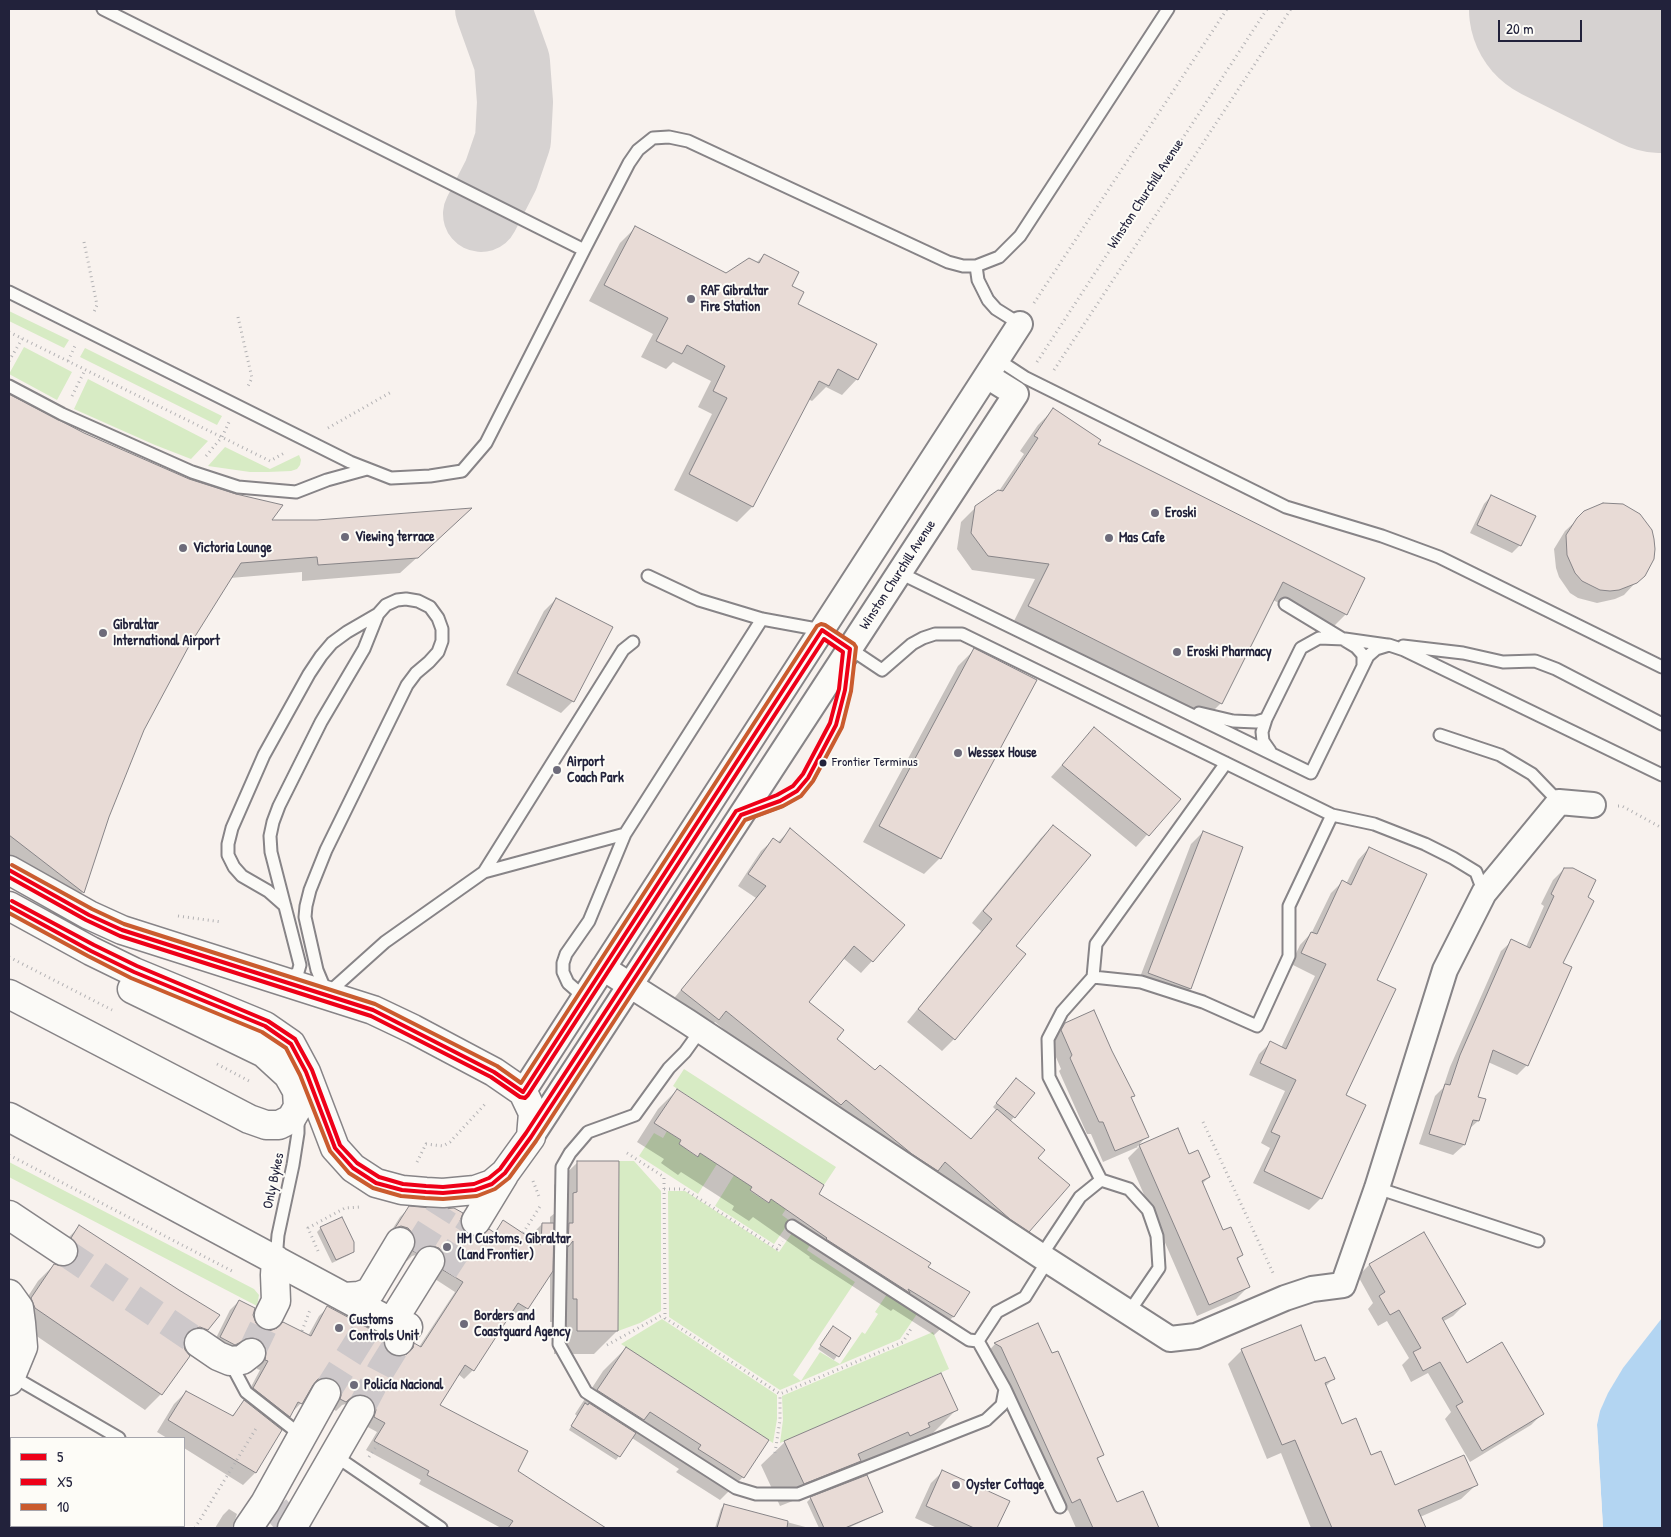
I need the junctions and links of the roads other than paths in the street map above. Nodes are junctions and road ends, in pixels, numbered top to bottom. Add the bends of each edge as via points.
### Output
1 (103, 9) edge
2 (1168, 9) edge
3 (584, 250) junction
4 (976, 266) junction
5 (9, 292) edge
6 (1020, 324) joint
7 (992, 368) junction
8 (9, 386) edge
9 (367, 469) junction
10 (900, 573) junction
11 (648, 576) dead end
12 (1285, 604) dead end
13 (378, 614) junction
14 (762, 619) junction
15 (822, 630) junction
16 (1345, 639) junction
17 (633, 642) dead end
18 (1389, 645) junction
19 (850, 649) junction
20 (1662, 667) edge
21 (1362, 668) junction
22 (1178, 708) junction
23 (1266, 719) junction
24 (1662, 724) edge
25 (1440, 734) dead end
26 (1271, 753) junction
27 (1226, 763) junction
28 (1662, 775) edge
29 (1559, 802) junction
30 (1593, 805) road end
31 (1332, 815) junction
32 (741, 816) junction
33 (625, 834) junction
34 (9, 870) edge
35 (484, 872) junction
36 (1484, 893) junction
37 (9, 906) edge
38 (286, 906) junction
39 (9, 925) edge
40 (603, 968) junction
41 (1093, 977) junction
42 (282, 980) junction
43 (630, 986) junction
44 (9, 994) edge
45 (327, 994) junction
46 (584, 997) junction
47 (700, 1031) junction
48 (523, 1092) junction
49 (298, 1107) junction
50 (9, 1117) edge
51 (531, 1136) junction
52 (1101, 1180) junction
53 (1377, 1188) junction
54 (9, 1214) edge
55 (792, 1226) road end
56 (1538, 1241) dead end
57 (62, 1251) tunnel mouth
58 (422, 1256) junction
59 (1044, 1258) junction
60 (276, 1260) junction
61 (9, 1294) edge
62 (344, 1297) junction
63 (1129, 1312) junction
64 (269, 1315) tunnel mouth
65 (369, 1318) junction
66 (978, 1341) junction
67 (199, 1343) tunnel mouth
68 (240, 1357) joint
69 (10, 1379) edge
70 (1005, 1389) junction
71 (326, 1392) tunnel mouth
72 (360, 1410) tunnel mouth
73 (302, 1436) junction
74 (117, 1437) edge
75 (334, 1455) junction
76 (1060, 1507) dead end
77 (248, 1528) edge
78 (292, 1528) edge
79 (441, 1528) edge

1 - 3 lane
2 - 4 lane via 1020,236 1000,257
3 - 4 lane via 638,150 653,138 669,137 688,141 948,262
3 - 9 lane via 486,443 462,470 391,478
4 - 6 lane via 978,280 988,300
5 - 9 lane
6 - 7 street
7 - 10 street, Winston Churchill Avenue via 1016,394
7 - 15 street
7 - 20 lane via 1026,378 1286,507 1439,556
8 - 9 lane via 62,414 192,472 238,486 296,492
10 - 19 street, Winston Churchill Avenue
10 - 22 lane
11 - 14 lane via 699,600
12 - 16 lane
13 - 38 lane via 364,649 321,722 273,822 271,852
13 - 38 lane via 332,643 321,656 264,755 232,828 228,855 234,867
13 - 45 lane via 397,600 418,601 438,618 442,641 433,657 407,685 326,850 310,890 305,917
14 - 15 lane
14 - 33 lane
15 - 19 lane
15 - 40 street
16 - 18 lane
16 - 21 lane via 1363,655
16 - 23 lane via 1319,638 1301,648
17 - 35 lane via 623,650
18 - 21 lane via 1376,649
18 - 24 lane via 1463,653 1503,662 1535,661
18 - 28 lane
19 - 27 lane via 882,670 923,638 935,634 962,634
19 - 32 street, Winston Churchill Avenue
19 - 32 lane via 845,690 836,725 808,778 797,791 780,801
21 - 26 lane via 1311,772
22 - 23 lane via 1233,721
22 - 26 lane
23 - 26 lane via 1263,741
25 - 29 lane via 1500,755 1532,774
27 - 31 lane
27 - 41 lane via 1096,944
29 - 30 street
29 - 36 street
31 - 36 lane via 1374,824 1453,858 1476,872
31 - 41 lane via 1289,906 1289,956 1257,1026 1203,1002 1141,982
32 - 43 street, Winston Churchill Avenue
33 - 35 lane
33 - 46 lane via 589,921 563,962 568,983
34 - 42 highway via 122,930
35 - 45 lane via 385,942
36 - 53 street via 1445,970
37 - 51 highway, Winston Churchill Avenue via 134,972 265,1026 291,1044 306,1072 335,1148 353,1168 376,1183 450,1202 492,1184 505,1173
38 - 42 lane via 300,965 298,972
39 - 49 highway via 71,960 264,1052 288,1075 297,1091
40 - 43 street
40 - 46 street
41 - 52 lane via 1062,1012 1048,1039 1049,1078
42 - 45 highway
43 - 47 street
43 - 51 street, Winston Churchill Avenue
44 - 49 highway via 249,1119 266,1125 279,1125 292,1119
45 - 48 highway via 373,1010 413,1029 494,1072
46 - 48 street
47 - 59 street
47 - 70 lane via 635,1115 588,1132 562,1167 559,1344 586,1392 736,1488 756,1494 798,1494 986,1420 1002,1405
48 - 51 highway via 533,1113
49 - 60 lane, Only Bykes via 297,1141
50 - 60 highway
52 - 59 lane via 1080,1197
52 - 63 lane via 1129,1190 1148,1210 1157,1236 1159,1268
53 - 56 lane
53 - 63 street via 1343,1285 1312,1289 1284,1298 1196,1336 1170,1339
54 - 57 highway
55 - 66 lane via 969,1340
58 - 62 highway via 370,1292
58 - 65 highway
58 - 65 highway via 402,1331
59 - 63 street
59 - 66 lane via 1025,1297 997,1312
60 - 62 highway
60 - 64 highway via 276,1301
61 - 69 highway via 18,1308 23,1347
62 - 65 highway
66 - 70 lane
67 - 68 highway via 218,1356
68 - 73 lane via 246,1392
69 - 74 lane
70 - 76 lane
71 - 73 highway
72 - 75 highway
73 - 77 highway
75 - 78 highway
75 - 79 lane

